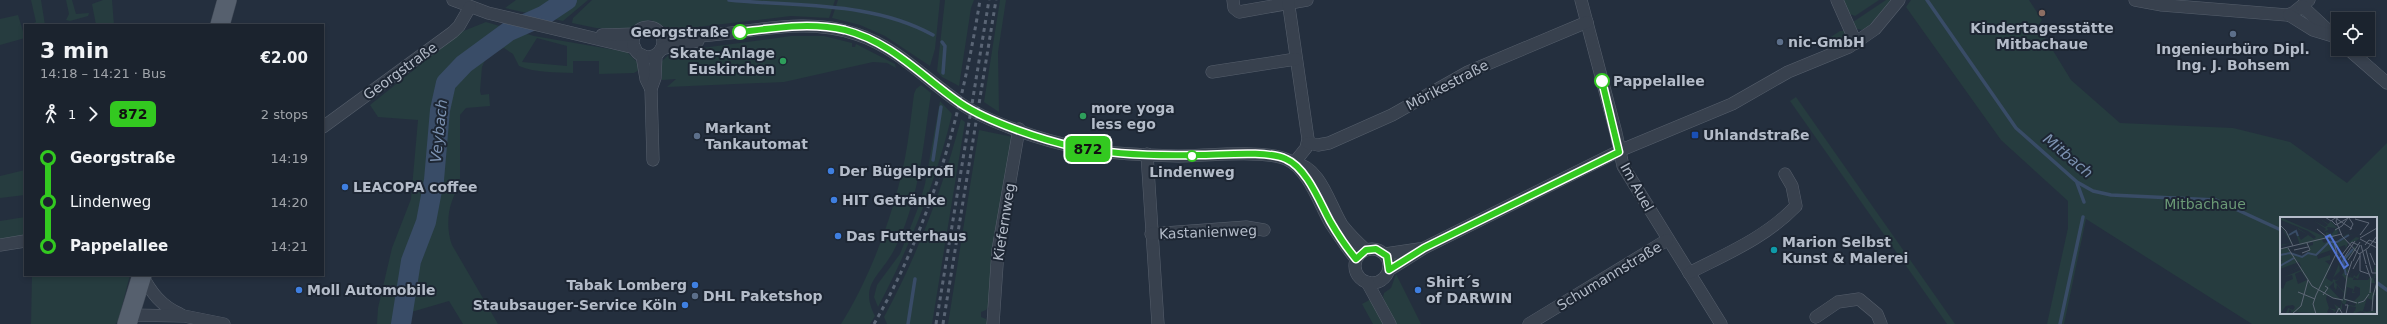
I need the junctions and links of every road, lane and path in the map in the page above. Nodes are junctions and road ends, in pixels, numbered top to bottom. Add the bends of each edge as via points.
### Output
1 (228, 0) edge
2 (453, 0) edge
3 (1233, 0) edge
4 (1307, 0) edge
5 (1581, 0) edge
6 (1837, 0) edge
7 (1899, 0) edge
8 (2136, 0) edge
9 (1288, 2) edge
10 (2306, 3) edge
11 (470, 7) junction
12 (2289, 15) junction
13 (1587, 22) junction
14 (220, 24) edge
15 (2331, 32) edge
16 (636, 34) junction
17 (661, 35) junction
18 (590, 36) junction
19 (708, 36) junction
20 (2331, 36) edge
21 (1856, 43) junction
22 (638, 52) junction
23 (658, 52) junction
24 (2356, 56) edge
25 (1296, 59) junction
26 (1212, 72) dead end
27 (2387, 83) edge
28 (651, 89) junction
29 (324, 126) edge
30 (1019, 129) junction
31 (1308, 143) junction
32 (1619, 152) junction
33 (1147, 154) junction
34 (653, 160) dead end
35 (1294, 164) junction
36 (1785, 174) dead end
37 (1264, 230) dead end
38 (1151, 234) junction
39 (1668, 240) junction
40 (24, 241) edge
41 (0, 245) edge
42 (1424, 248) junction
43 (1366, 250) junction
44 (1385, 254) junction
45 (1356, 259) junction
46 (1689, 273) junction
47 (1386, 274) junction
48 (142, 276) edge
49 (143, 276) edge
50 (1367, 282) junction
51 (184, 316) junction
52 (1816, 317) dead end
53 (989, 318) edge
54 (129, 319) edge
55 (1387, 319) edge
56 (221, 323) edge
57 (1158, 324) edge
58 (1529, 324) edge
59 (1721, 324) edge
60 (1882, 324) edge

1 - 14 main road
2 - 11 street
3 - 9 street via 1234,8 1239,12
4 - 9 street
5 - 13 street, Im Auel
6 - 21 street
7 - 21 street via 1883,21
8 - 12 street via 2162,5
9 - 25 street
10 - 12 street
10 - 15 street
11 - 18 street via 546,28
11 - 29 street, Georgstraße via 453,32
12 - 20 street via 2313,30
13 - 31 street, Mörikestraße via 1480,66 1392,115 1329,143
13 - 32 street, Im Auel
16 - 17 street via 642,29 650,28 657,30
16 - 18 street
16 - 22 street via 634,41
17 - 19 street
17 - 23 street via 663,41
18 - 22 street via 601,42
19 - 23 street via 696,42
19 - 30 street via 799,26 827,27 857,34 892,51 971,110
21 - 32 street via 1833,56 1788,72 1732,104
22 - 23 street via 648,57
22 - 28 street
23 - 28 street
24 - 27 street
25 - 26 street
25 - 31 street
28 - 34 street
30 - 33 street via 1075,147
30 - 53 street, Kiefernweg
31 - 35 street
32 - 39 street, Im Auel via 1623,166
32 - 42 street
33 - 35 street via 1271,155
33 - 38 street
35 - 43 street via 1304,165 1314,174 1342,224
35 - 45 street via 1312,187 1342,241
36 - 46 street via 1792,186 1796,206 1778,224 1752,241
37 - 38 street, Kastanienweg via 1246,227
38 - 57 street
39 - 46 street, Im Auel
39 - 58 street, Schumannstraße
40 - 41 street
42 - 44 street
42 - 47 street
43 - 44 street via 1376,249
43 - 45 street
44 - 47 street via 1389,261
45 - 50 street via 1356,272
46 - 59 street, Im Auel
47 - 50 street via 1376,282
47 - 55 street via 1381,297
48 - 54 main road
49 - 51 street via 162,304
50 - 55 street
51 - 54 street
51 - 56 street
52 - 60 street via 1838,302 1859,299 1877,314

